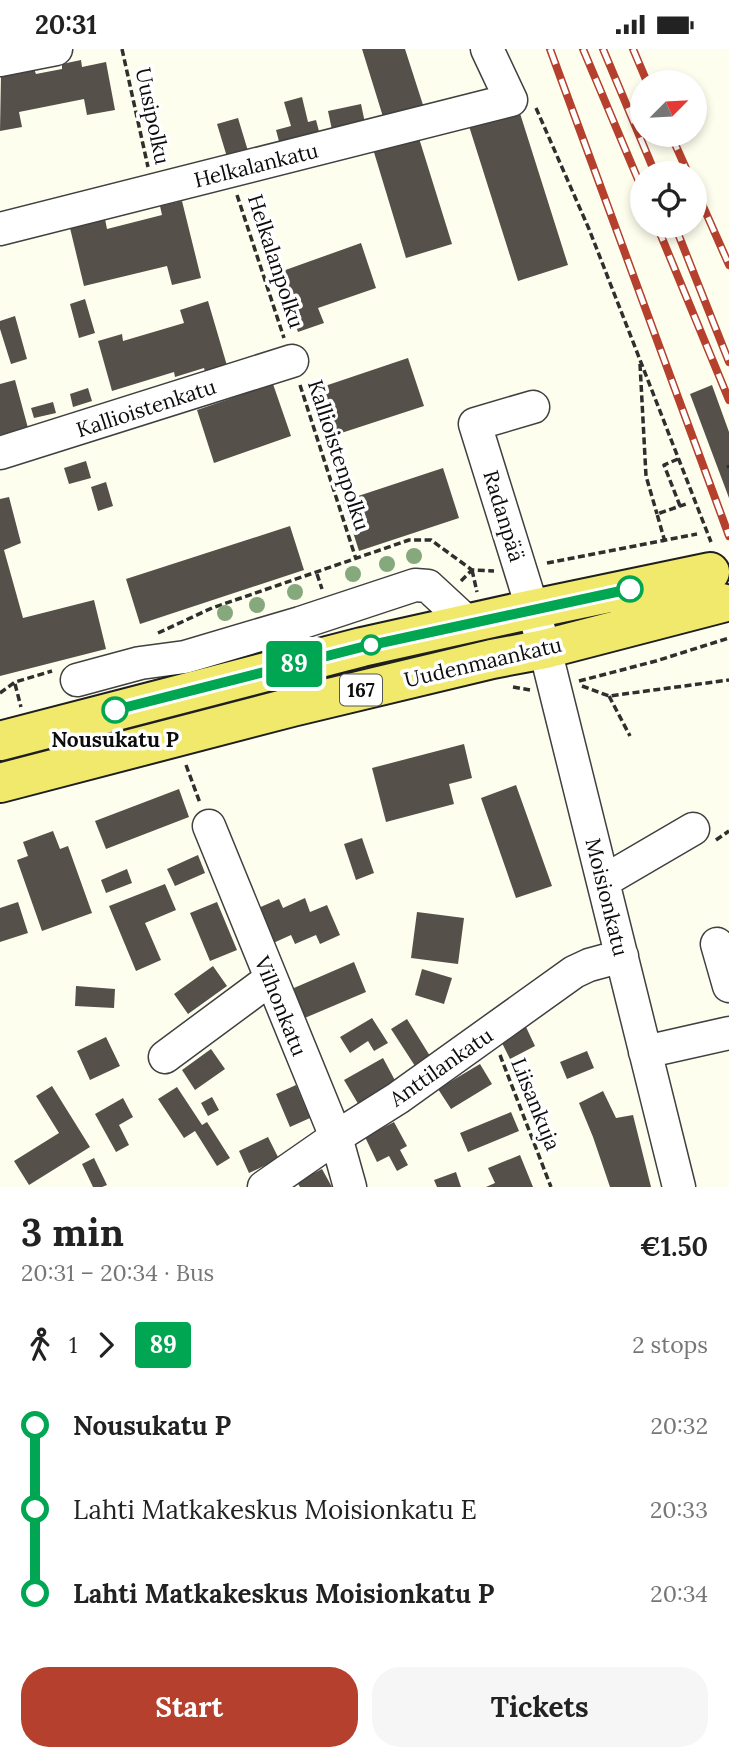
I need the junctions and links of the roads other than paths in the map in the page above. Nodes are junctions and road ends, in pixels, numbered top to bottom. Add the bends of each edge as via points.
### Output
1 (56, 49) edge
2 (487, 49) edge
3 (0, 60) edge
4 (0, 229) edge
5 (292, 361) road end
6 (533, 407) dead end
7 (0, 453) edge
8 (718, 589) edge
9 (533, 608) junction
10 (545, 649) junction
11 (167, 678) junction
12 (77, 680) dead end
13 (0, 741) edge
14 (0, 783) edge
15 (209, 826) road end
16 (693, 829) dead end
17 (604, 881) junction
18 (716, 944) dead end
19 (622, 956) junction
20 (270, 980) junction
21 (729, 986) edge
22 (729, 1033) edge
23 (645, 1052) junction
24 (165, 1057) dead end
25 (336, 1137) junction
26 (264, 1187) edge
27 (350, 1187) edge
28 (679, 1187) edge

1 - 3 street
2 - 4 street, Helkalankatu via 523,103
5 - 7 street, Kallioistenkatu
6 - 9 street, Radanpää via 475,423
8 - 9 main road, Uudenmaankatu / 167
8 - 10 main road, Uudenmaankatu / 167
9 - 10 street, Moisionkatu
9 - 11 main road, Uudenmaankatu / 167
10 - 14 main road, Uudenmaankatu / 167 via 292,706
10 - 17 street, Moisionkatu
11 - 12 street via 140,663
11 - 13 main road, Uudenmaankatu / 167
15 - 20 street, Vilhonkatu
16 - 17 street
17 - 19 street, Moisionkatu
18 - 21 street
19 - 23 street, Moisionkatu
19 - 25 street, Anttilankatu via 574,972
20 - 24 street
20 - 25 street, Vilhonkatu
22 - 23 street
23 - 28 street, Moisionkatu
25 - 26 street, Anttilankatu
25 - 27 street, Vilhonkatu

